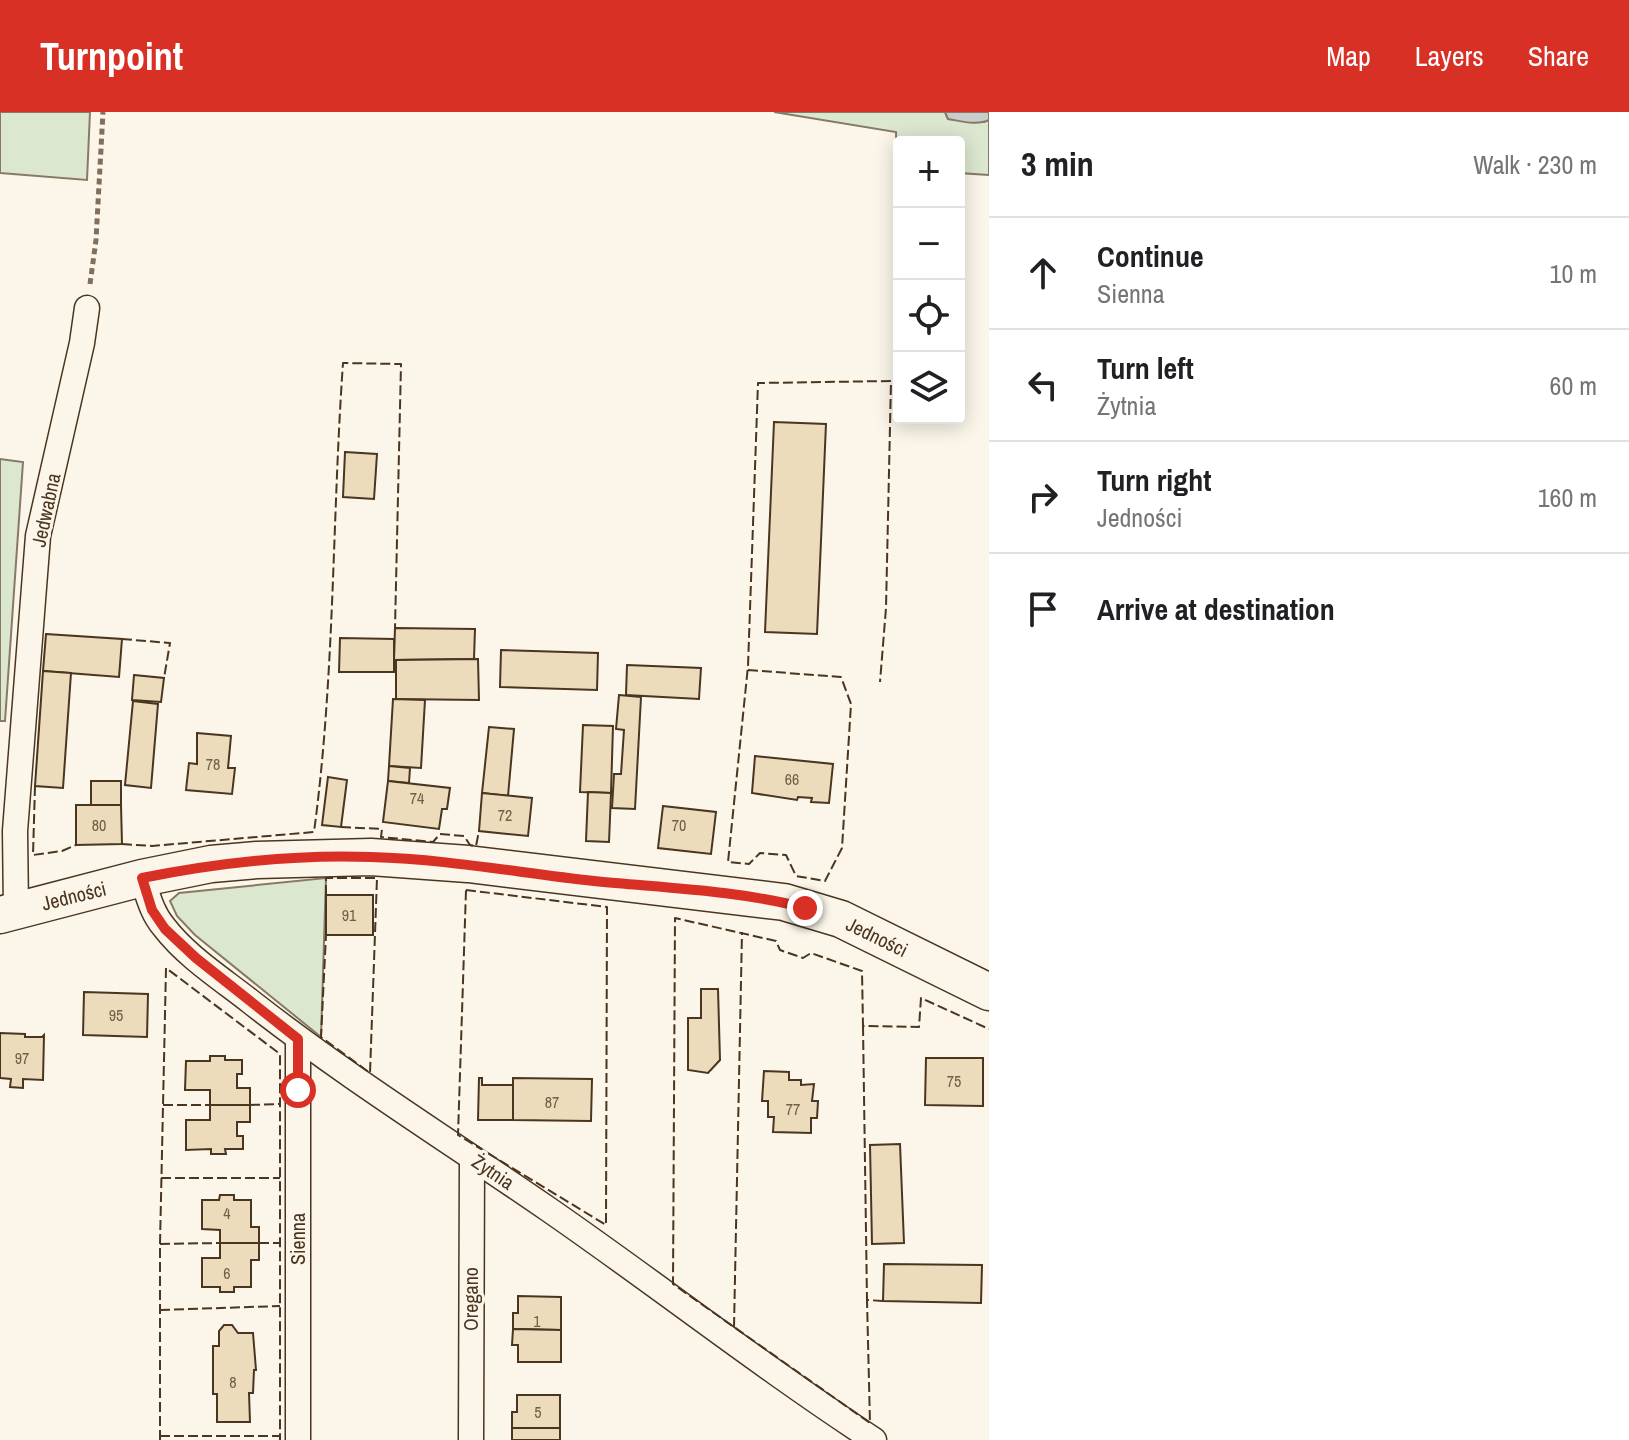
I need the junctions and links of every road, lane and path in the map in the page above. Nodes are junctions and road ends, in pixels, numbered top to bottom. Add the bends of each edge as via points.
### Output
1 (103, 112) edge
2 (87, 308) joint
3 (142, 878) junction
4 (8, 912) edge
5 (989, 992) edge
6 (298, 1039) junction
7 (472, 1158) junction
8 (298, 1440) edge
9 (471, 1440) edge
10 (874, 1440) edge

1 - 2 path
2 - 4 street, Jedwabna via 38,536
3 - 4 street, Jedności
3 - 5 street, Jedności via 242,861 371,857 766,900 841,919
3 - 6 street, Żytnia via 152,910 165,929
6 - 7 street, Żytnia
6 - 8 street, Sienna
7 - 9 street, Oregano
7 - 10 street, Żytnia

